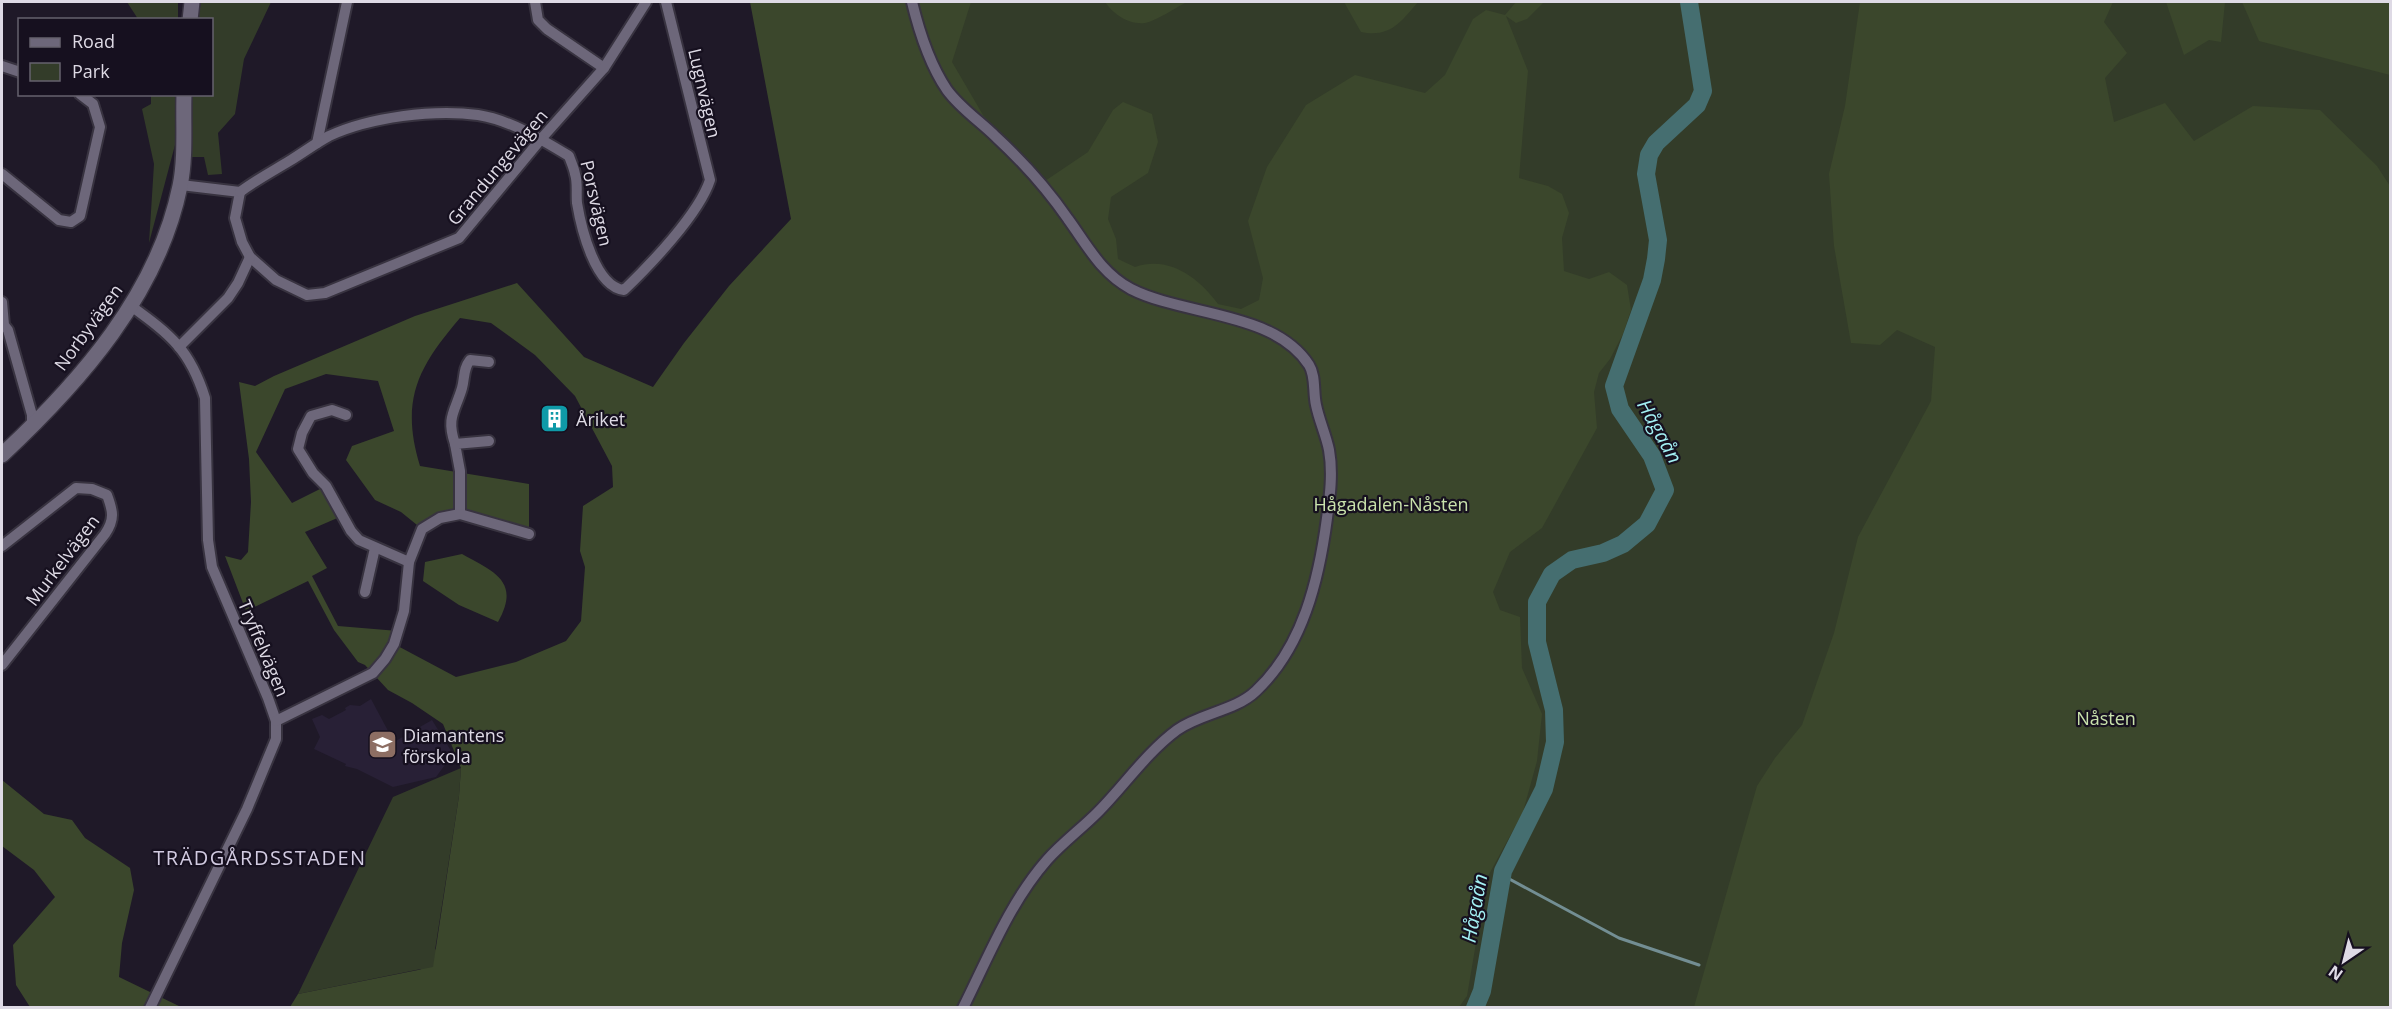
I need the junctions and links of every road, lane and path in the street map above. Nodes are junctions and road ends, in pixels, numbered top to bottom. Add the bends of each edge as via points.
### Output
1 (181, 2) edge
2 (192, 2) edge
3 (347, 2) edge
4 (535, 2) edge
5 (646, 2) edge
6 (666, 2) edge
7 (912, 2) edge
8 (183, 18) edge
9 (190, 18) edge
10 (2, 66) edge
11 (604, 68) junction
12 (18, 71) edge
13 (83, 96) edge
14 (184, 96) edge
15 (541, 139) junction
16 (317, 143) junction
17 (2, 174) edge
18 (181, 185) junction
19 (240, 192) junction
20 (706, 192) joint
21 (250, 257) junction
22 (2, 302) edge
23 (131, 306) junction
24 (3, 325) edge
25 (179, 347) junction
26 (489, 362) dead end
27 (346, 415) dead end
28 (32, 428) junction
29 (489, 441) dead end
30 (455, 444) junction
31 (2, 455) edge
32 (460, 514) junction
33 (529, 534) dead end
34 (2, 546) edge
35 (375, 548) junction
36 (409, 562) junction
37 (365, 592) dead end
38 (2, 665) edge
39 (276, 721) junction
40 (150, 1008) edge
41 (963, 1008) edge

1 - 8 street
2 - 9 street
3 - 16 street
4 - 11 street via 538,20 547,29
5 - 11 street, Grandungevägen
6 - 20 street, Lugnvägen via 710,180
7 - 41 street via 922,38 945,86 959,105 1024,165 1108,274 1153,298 1264,329 1302,356 1312,369 1316,405 1329,451 1331,490 1323,553 1312,597 1292,644 1253,694 1199,717 1156,747 1097,813 1047,860 1014,906
10 - 12 street
11 - 15 street, Grandungevägen
13 - 17 street via 93,104 100,128 80,216 71,222 59,220
14 - 18 street, Norbyvägen
15 - 16 street via 503,122 454,113 386,119
15 - 20 street, Porsvägen via 569,156 576,176 586,244 603,276 617,289 624,290 638,276 696,210
15 - 21 street, Grandungevägen via 459,238 405,262 325,293 307,296 276,280
16 - 19 street
18 - 19 street
18 - 23 street, Norbyvägen via 163,244
19 - 21 street, Grandungevägen via 235,218
21 - 25 street via 228,298
22 - 24 street
23 - 25 street, Tryffelvägen
23 - 28 street, Norbyvägen via 83,372
24 - 28 street via 8,330 32,415
25 - 39 street, Tryffelvägen via 193,364 205,398 208,540 213,572
26 - 30 street via 470,360 465,368 463,386 450,417
27 - 35 street via 332,410 311,416 298,449 326,486 351,531
28 - 31 street, Norbyvägen
29 - 30 street
30 - 32 street via 460,471
32 - 33 street
32 - 36 street via 440,518 422,529
34 - 38 street, Murkelvägen via 76,488 106,495 113,511 112,522 94,549
35 - 36 street
35 - 37 street
36 - 39 street via 404,611 394,644 373,673
39 - 40 street, Tryffelvägen via 276,739 247,809

